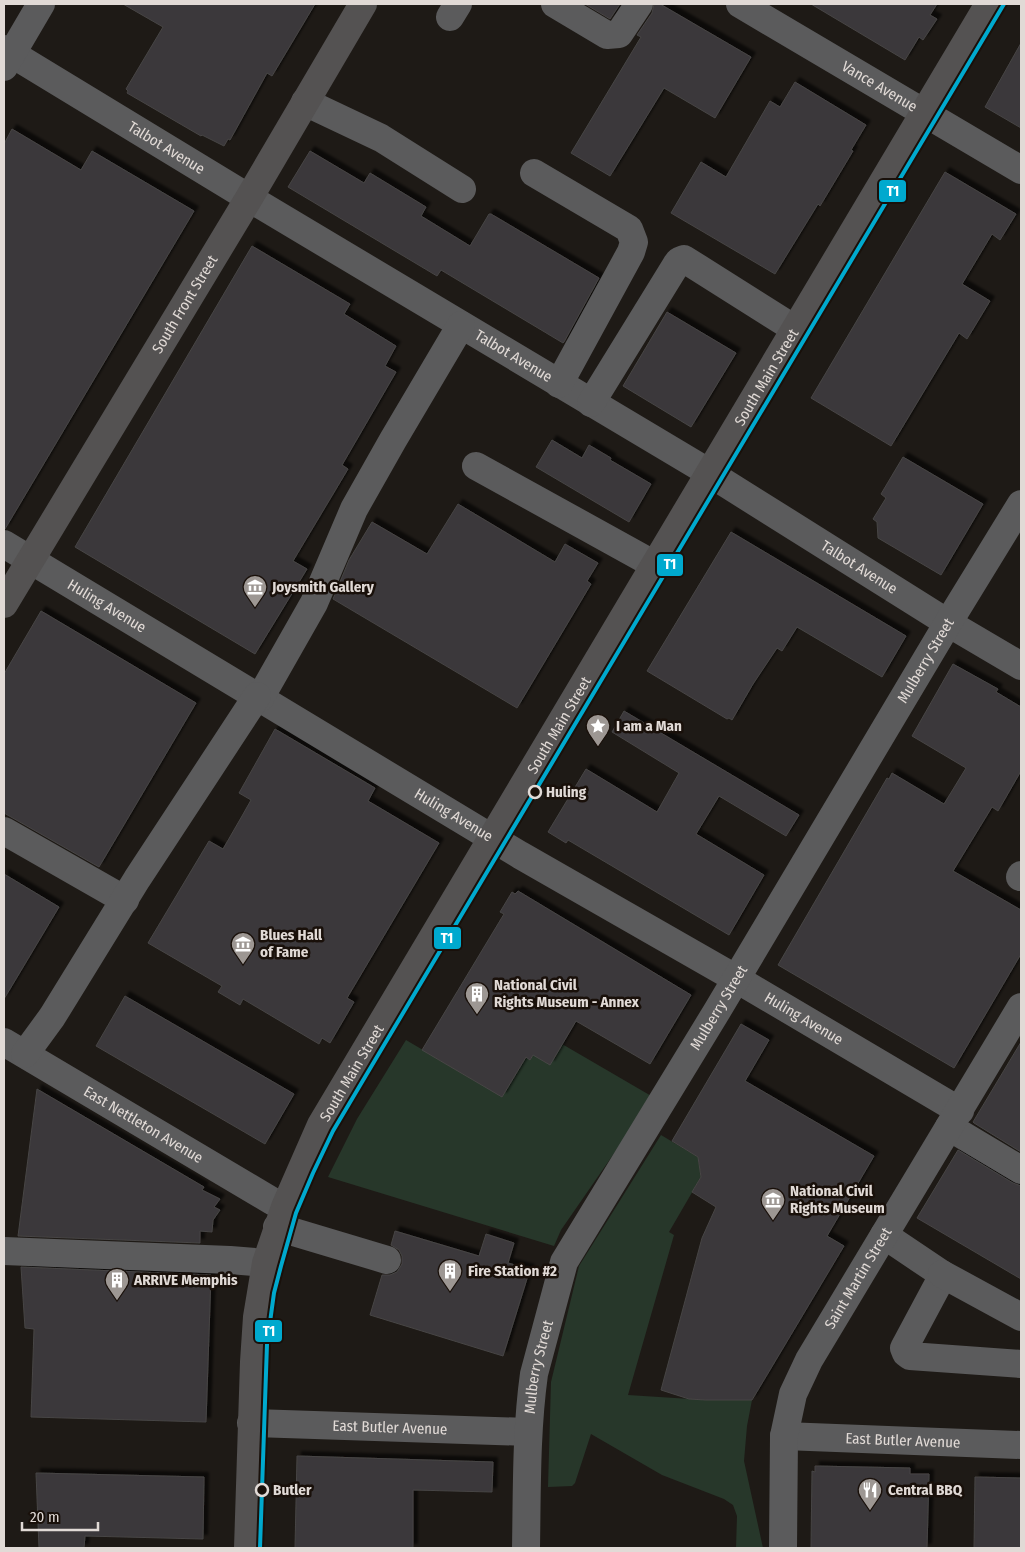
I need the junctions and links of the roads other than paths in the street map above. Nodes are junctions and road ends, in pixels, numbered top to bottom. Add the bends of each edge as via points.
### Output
1 (42, 4) edge
2 (363, 4) edge
3 (555, 4) edge
4 (639, 4) edge
5 (740, 4) edge
6 (989, 4) edge
7 (6, 57) edge
8 (305, 102) junction
9 (924, 112) junction
10 (1021, 170) edge
11 (534, 172) dead end
12 (462, 189) dead end
13 (249, 198) junction
14 (461, 325) junction
15 (796, 329) junction
16 (559, 384) junction
17 (592, 403) junction
18 (476, 466) dead end
19 (709, 474) junction
20 (1021, 504) edge
21 (4, 544) edge
22 (30, 559) junction
23 (655, 565) junction
24 (4, 604) edge
25 (948, 623) junction
26 (1021, 666) edge
27 (259, 697) junction
28 (4, 831) edge
29 (493, 838) junction
30 (125, 900) junction
31 (736, 978) junction
32 (1021, 1007) edge
33 (14, 1048) edge
34 (954, 1119) junction
35 (1021, 1170) edge
36 (281, 1217) junction
37 (884, 1235) junction
38 (4, 1252) edge
39 (387, 1260) dead end
40 (266, 1264) junction
41 (942, 1274) junction
42 (1021, 1317) edge
43 (1021, 1364) edge
44 (252, 1423) junction
45 (528, 1432) junction
46 (784, 1436) junction
47 (1021, 1445) edge
48 (248, 1548) edge
49 (526, 1548) edge
50 (783, 1548) edge

1 - 7 street
2 - 8 main road, South Front Street
3 - 4 street via 607,35 619,34
5 - 9 street, Vance Avenue
6 - 9 main road, South Main Street
7 - 13 street, Talbot Avenue
8 - 12 street via 381,138
8 - 13 main road, South Front Street
9 - 10 street, Vance Avenue
9 - 15 main road, South Main Street
11 - 16 street via 629,229 634,242
13 - 14 street, Talbot Avenue
13 - 22 main road, South Front Street
14 - 16 street, Talbot Avenue
14 - 27 street via 354,509 314,603
15 - 17 street via 684,259 679,261
15 - 19 main road, South Main Street
16 - 17 street, Talbot Avenue
17 - 19 street, Talbot Avenue
18 - 23 street
19 - 23 main road, South Main Street
19 - 25 street, Talbot Avenue
20 - 25 street, Mulberry Street
21 - 22 street, Huling Avenue
22 - 24 main road, South Front Street
22 - 27 street, Huling Avenue
23 - 29 main road, South Main Street
25 - 26 street, Talbot Avenue
25 - 31 street, Mulberry Street
27 - 29 street, Huling Avenue
27 - 30 street
28 - 30 street
29 - 31 street, Huling Avenue
29 - 36 main road, South Main Street via 321,1125
30 - 33 street via 52,1017
31 - 34 street, Huling Avenue
31 - 45 street, Mulberry Street via 564,1262 534,1374
32 - 34 street, Saint Martin Street
33 - 36 street, East Nettleton Avenue via 272,1201
34 - 35 street, Huling Avenue
34 - 37 street, Saint Martin Street
36 - 39 street, East Nettleton Avenue
36 - 40 main road, South Main Street
37 - 41 street
37 - 46 street, Saint Martin Street via 809,1360 793,1394
38 - 40 street
40 - 44 main road, South Main Street via 257,1317
41 - 42 street
41 - 43 street via 904,1348 906,1353 910,1356
44 - 45 street, East Butler Avenue
44 - 48 main road, South Main Street
45 - 49 street, Mulberry Street
46 - 47 street, East Butler Avenue
46 - 50 street, Saint Martin Street

